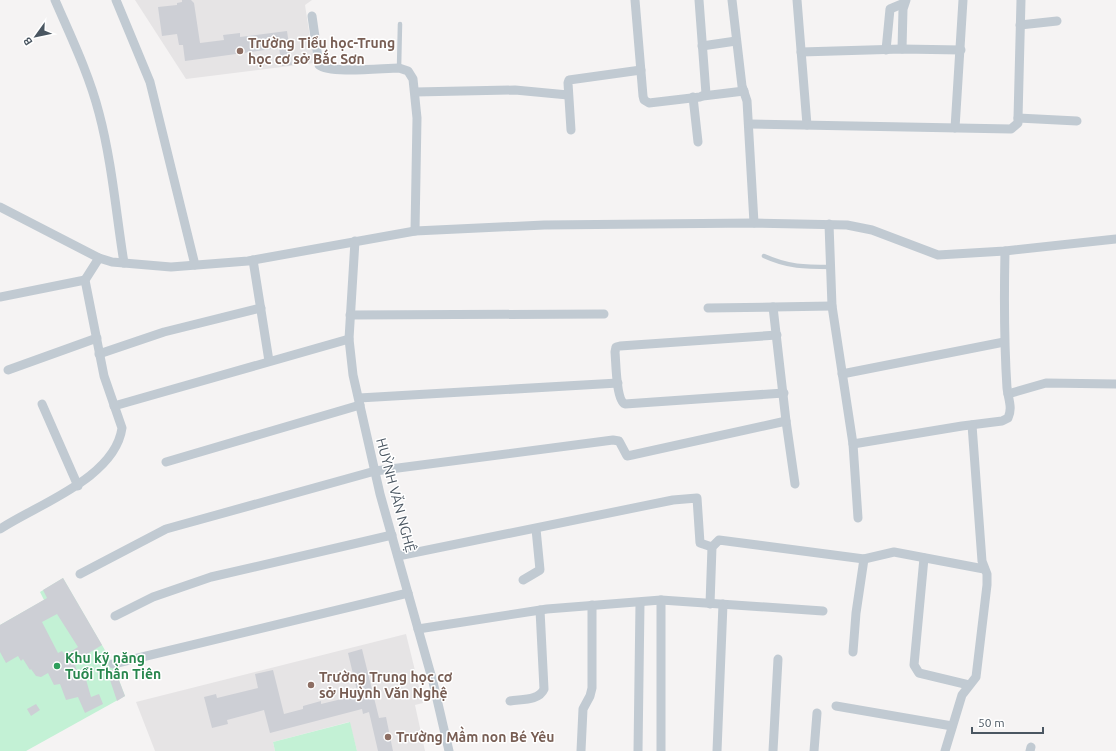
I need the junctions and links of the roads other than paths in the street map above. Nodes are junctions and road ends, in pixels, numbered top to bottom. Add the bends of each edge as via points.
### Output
1 (55, 0) edge
2 (116, 0) edge
3 (635, 0) edge
4 (699, 0) edge
5 (732, 0) edge
6 (797, 0) edge
7 (964, 0) edge
8 (1021, 0) edge
9 (905, 2) edge
10 (312, 16) dead end
11 (1057, 21) dead end
12 (400, 24) dead end
13 (1020, 24) junction
14 (736, 42) junction
15 (702, 46) junction
16 (902, 49) junction
17 (886, 50) junction
18 (961, 50) junction
19 (801, 52) junction
20 (399, 68) junction
21 (641, 70) junction
22 (744, 91) junction
23 (414, 92) junction
24 (568, 94) junction
25 (703, 96) junction
26 (693, 97) junction
27 (1018, 118) junction
28 (1077, 121) dead end
29 (749, 124) junction
30 (807, 125) junction
31 (955, 128) junction
32 (571, 130) dead end
33 (698, 142) dead end
34 (0, 207) edge
35 (754, 222) junction
36 (829, 224) junction
37 (415, 231) junction
38 (1116, 239) edge
39 (356, 241) junction
40 (1004, 251) junction
41 (764, 256) dead end
42 (99, 258) junction
43 (253, 260) junction
44 (124, 263) junction
45 (195, 265) junction
46 (831, 267) junction
47 (85, 280) junction
48 (0, 296) edge
49 (773, 306) junction
50 (832, 306) junction
51 (261, 308) junction
52 (708, 308) dead end
53 (604, 314) dead end
54 (350, 315) junction
55 (777, 335) junction
56 (97, 338) junction
57 (349, 339) junction
58 (1004, 342) junction
59 (99, 354) junction
60 (269, 361) junction
61 (8, 370) dead end
62 (842, 374) junction
63 (618, 383) junction
64 (1116, 384) edge
65 (784, 393) junction
66 (1008, 394) junction
67 (359, 402) junction
68 (42, 404) dead end
69 (114, 406) junction
70 (786, 421) junction
71 (972, 425) junction
72 (853, 444) junction
73 (166, 462) dead end
74 (375, 471) junction
75 (795, 484) dead end
76 (78, 486) junction
77 (858, 518) dead end
78 (0, 529) edge
79 (536, 529) junction
80 (392, 535) junction
81 (712, 547) junction
82 (398, 556) junction
83 (864, 558) junction
84 (924, 558) junction
85 (984, 569) junction
86 (80, 574) dead end
87 (523, 580) dead end
88 (408, 592) junction
89 (661, 600) junction
90 (640, 603) junction
91 (710, 604) junction
92 (723, 604) junction
93 (592, 606) junction
94 (540, 610) junction
95 (823, 611) dead end
96 (115, 616) dead end
97 (418, 629) junction
98 (853, 652) dead end
99 (778, 659) dead end
100 (113, 664) dead end
101 (969, 685) junction
102 (510, 701) dead end
103 (836, 706) dead end
104 (817, 713) dead end
105 (952, 726) junction
106 (449, 751) edge
107 (580, 751) edge
108 (638, 751) edge
109 (661, 751) edge
110 (716, 751) edge
111 (774, 751) edge
112 (814, 751) edge
113 (944, 751) edge

1 - 44 street via 88,77 99,112
2 - 45 street via 150,82
3 - 21 street
4 - 15 street
5 - 14 street
6 - 19 street
7 - 18 street
8 - 13 street
9 - 16 street
9 - 17 street via 890,10
10 - 20 street via 319,65 322,67 337,70
11 - 13 street
12 - 20 lane
13 - 27 street
14 - 15 street
14 - 22 street
15 - 25 street via 706,94
16 - 17 street
16 - 18 street
17 - 19 street
18 - 31 street
19 - 30 street
20 - 23 street via 408,71 413,79
21 - 24 street via 569,80
21 - 26 street via 643,96 649,103
22 - 25 street
22 - 29 street
23 - 24 street via 515,90
23 - 37 street via 417,118
24 - 32 street
25 - 26 street
26 - 33 street
27 - 28 street
27 - 31 street via 1018,123 1011,129
29 - 30 street
29 - 35 street
30 - 31 street
34 - 42 street
35 - 36 street
35 - 37 street via 544,225
36 - 40 street via 872,230 938,255
36 - 46 street
37 - 39 street
38 - 40 street
39 - 43 street
39 - 54 street, HUỲNH VĂN NGHỆ
40 - 58 street
41 - 46 lane via 781,264 797,267
42 - 44 street
42 - 47 street
43 - 45 street
43 - 51 street
44 - 45 street via 171,267
46 - 50 street
47 - 48 street
47 - 56 street
49 - 50 street
49 - 52 street
49 - 55 street
50 - 62 street
51 - 59 street via 164,332
51 - 60 street
53 - 54 street
54 - 57 street, HUỲNH VĂN NGHỆ
55 - 63 street via 620,346 615,352
55 - 65 street
56 - 59 street
56 - 61 street
57 - 60 street
57 - 67 street, HUỲNH VĂN NGHỆ
58 - 62 street
58 - 66 street
59 - 69 street
60 - 69 street
62 - 72 street
63 - 65 street via 620,399 626,404
63 - 67 street
64 - 66 street via 1046,383
65 - 70 street
66 - 71 street via 1011,409 1008,418
67 - 73 street
67 - 74 street, HUỲNH VĂN NGHỆ
68 - 76 street
69 - 76 street via 122,428 117,444 92,475
70 - 74 street via 627,456 619,441 612,440
70 - 75 street
71 - 72 street
71 - 85 street
72 - 77 street
74 - 80 street, HUỲNH VĂN NGHỆ
74 - 86 street via 166,528
76 - 78 street
79 - 81 street via 673,500 697,498 700,543
79 - 82 street
79 - 87 street via 540,570
80 - 82 street, HUỲNH VĂN NGHỆ
80 - 96 street via 211,576 153,597
81 - 83 street via 719,540 726,539
81 - 91 street
82 - 88 street, HUỲNH VĂN NGHỆ
83 - 84 street via 894,552
83 - 98 street
84 - 85 street
84 - 101 street via 914,665 919,673
85 - 101 street via 988,579 976,677
88 - 97 street, HUỲNH VĂN NGHỆ
88 - 100 street
89 - 90 street
89 - 91 street
89 - 109 street
90 - 93 street
90 - 108 street
91 - 92 street
92 - 95 street
92 - 110 street
93 - 94 street
93 - 107 street via 592,688 583,709
94 - 97 street
94 - 102 street via 544,689 536,698
97 - 106 street, HUỲNH VĂN NGHỆ
99 - 111 street
101 - 105 street via 962,695
103 - 105 street
104 - 112 street
105 - 113 street

